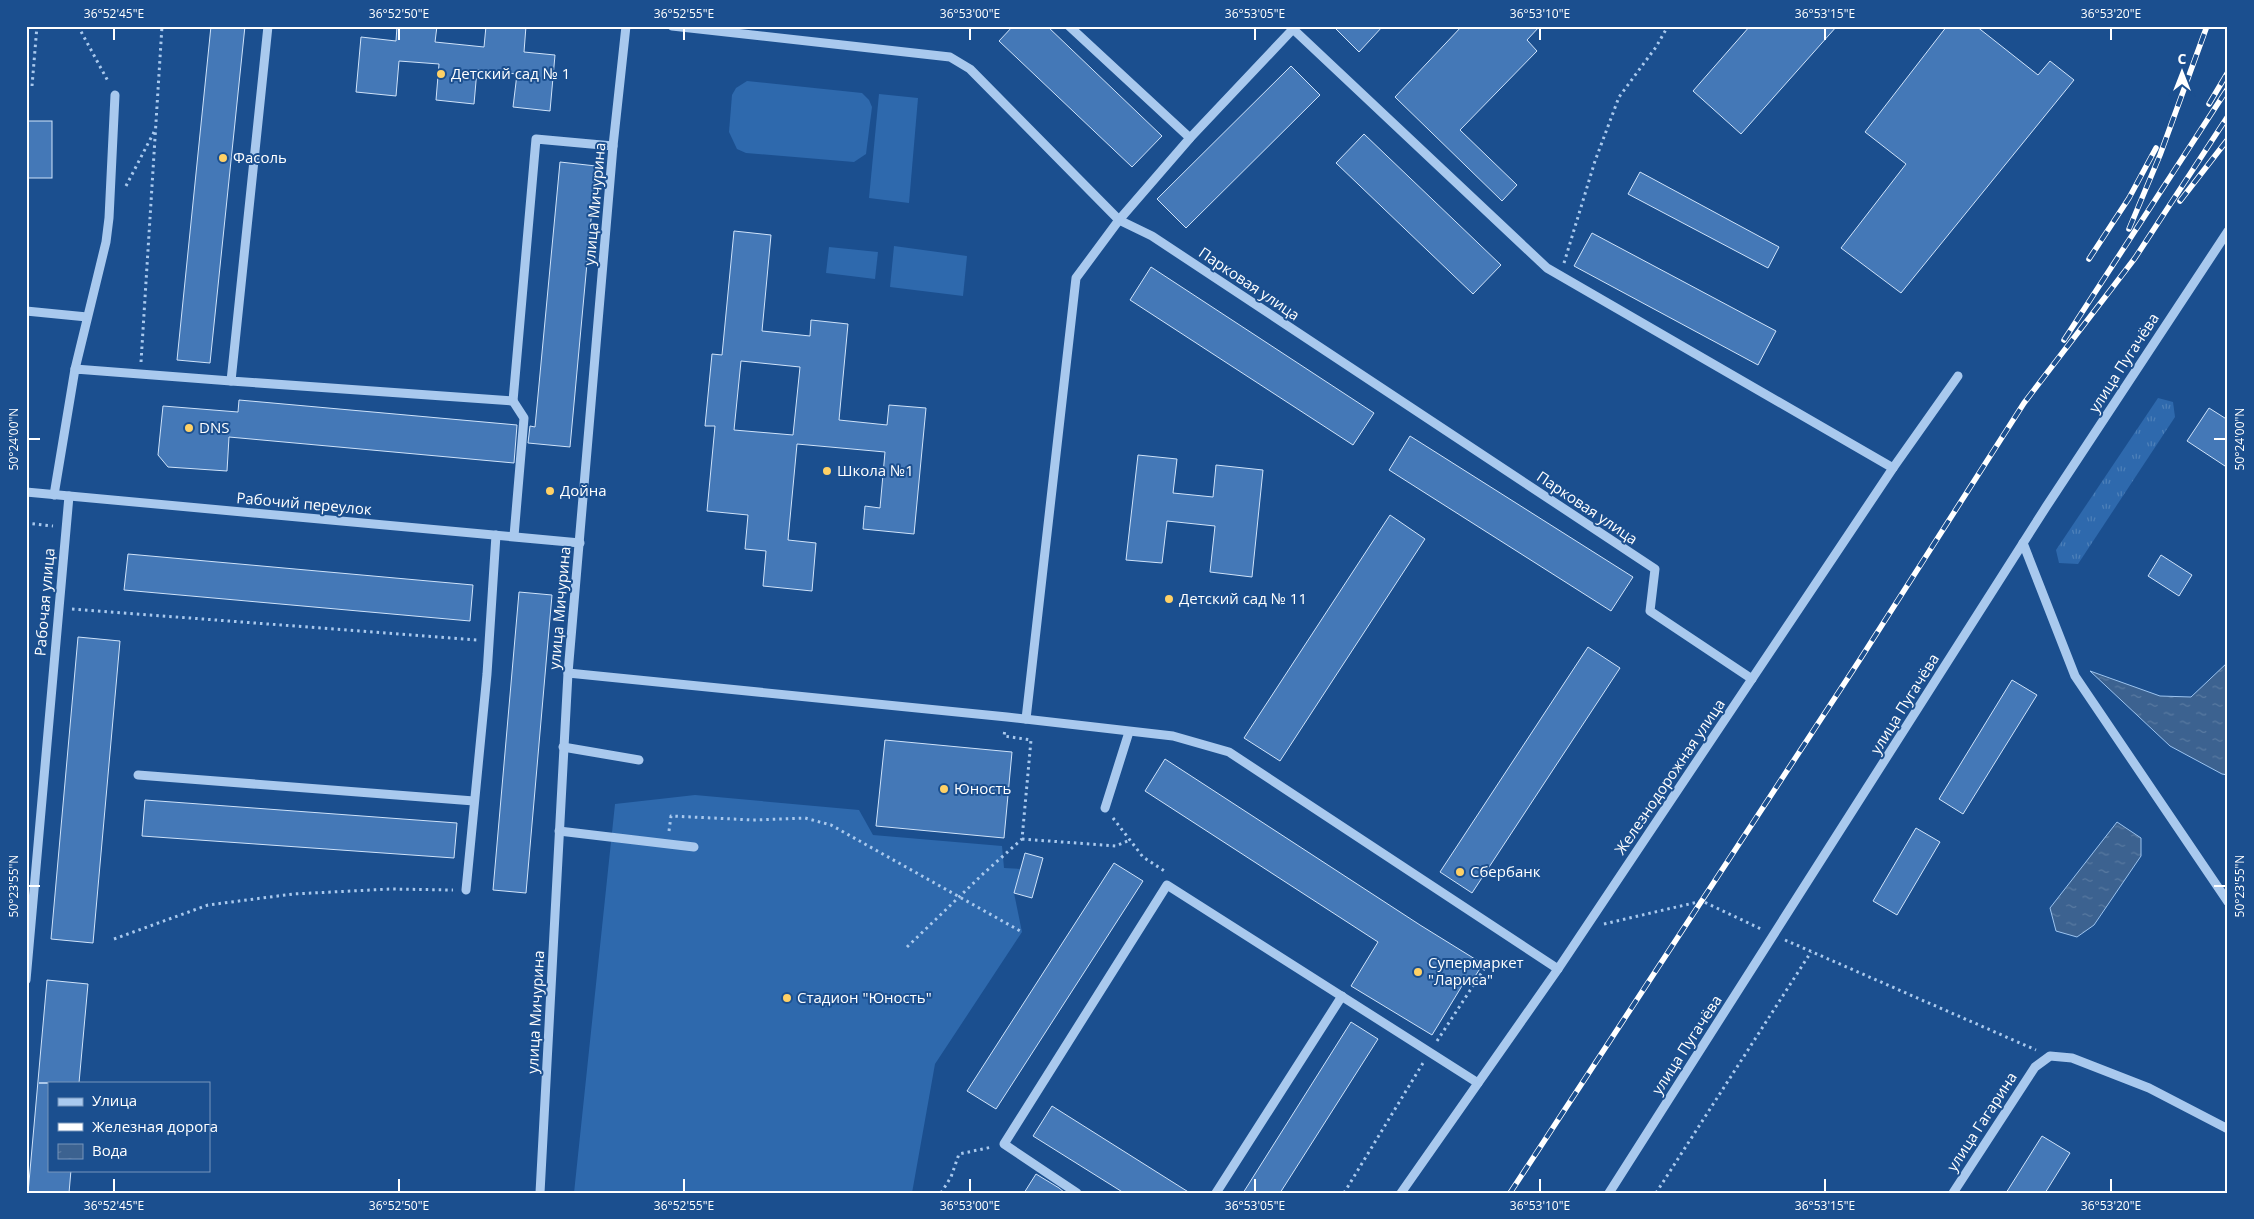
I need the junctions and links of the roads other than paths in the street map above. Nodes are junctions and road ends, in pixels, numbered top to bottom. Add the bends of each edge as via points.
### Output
1 (268, 26) edge
2 (626, 26) edge
3 (672, 26) edge
4 (1069, 26) edge
5 (1294, 28) edge
6 (115, 95) road end
7 (1190, 138) junction
8 (613, 146) junction
9 (1119, 220) junction
10 (2228, 231) edge
11 (26, 311) edge
12 (87, 317) junction
13 (74, 369) junction
14 (1958, 376) dead end
15 (231, 381) junction
16 (513, 401) junction
17 (1893, 468) junction
18 (26, 492) edge
19 (54, 495) junction
20 (69, 496) junction
21 (496, 535) junction
22 (514, 536) junction
23 (580, 543) junction
24 (2023, 543) junction
25 (568, 673) junction
26 (1752, 679) junction
27 (1026, 719) junction
28 (1128, 732) junction
29 (563, 747) junction
30 (639, 760) dead end
31 (138, 775) dead end
32 (474, 801) junction
33 (1105, 808) dead end
34 (559, 831) junction
35 (694, 847) dead end
36 (466, 890) road end
37 (2228, 902) edge
38 (1558, 969) junction
39 (26, 980) edge
40 (1342, 996) junction
41 (1478, 1083) junction
42 (2228, 1130) edge
43 (540, 1193) edge
44 (1077, 1193) edge
45 (1216, 1193) edge
46 (1401, 1193) edge
47 (1609, 1193) edge
48 (1953, 1193) edge

1 - 15 street
2 - 8 street, улица Мичурина
3 - 9 street, Парковая улица via 950,57 970,69
4 - 7 street
5 - 7 street
5 - 17 street via 1547,268
6 - 12 street via 106,242
7 - 9 street
8 - 16 street via 536,139
8 - 23 street, улица Мичурина
9 - 26 street, Парковая улица via 1160,241 1655,570 1650,611
9 - 27 street via 1076,278
10 - 24 street, улица Пугачёва
11 - 12 street
12 - 13 street
13 - 15 street
13 - 19 street
14 - 17 street, Железнодорожная улица
15 - 16 street
16 - 22 street via 524,418
17 - 26 street, Железнодорожная улица
18 - 19 street, Рабочий переулок
19 - 20 street, Рабочий переулок
20 - 21 street, Рабочий переулок
20 - 39 street, Рабочая улица
21 - 22 street, Рабочий переулок
21 - 32 street
22 - 23 street, Рабочий переулок
23 - 25 street, улица Мичурина
24 - 37 street via 2075,676
24 - 47 street, улица Пугачёва
25 - 27 street
25 - 29 street, улица Мичурина
26 - 38 street, Железнодорожная улица
27 - 28 street
28 - 33 street
28 - 38 street via 1173,736 1228,752
29 - 30 street
29 - 34 street, улица Мичурина
31 - 32 street
32 - 36 street
34 - 35 street
34 - 43 street, улица Мичурина
38 - 41 street, Железнодорожная улица
40 - 41 street
40 - 44 street via 1167,885 1004,1144
40 - 45 street
41 - 46 street, Железнодорожная улица
42 - 48 street, улица Гагарина via 2149,1088 2072,1058 2050,1056 2035,1066

